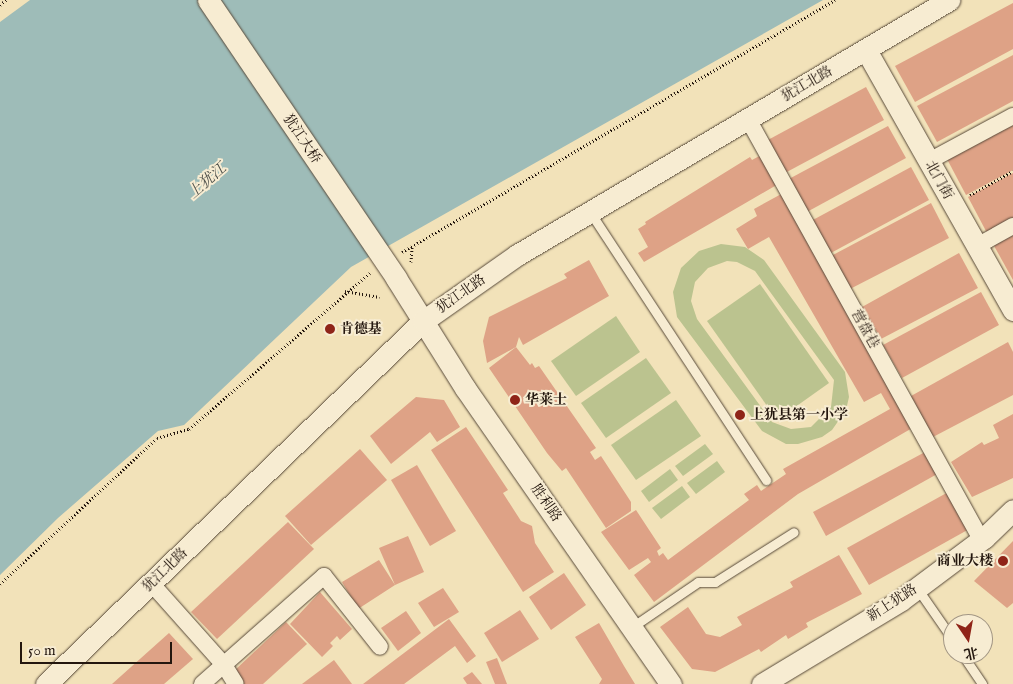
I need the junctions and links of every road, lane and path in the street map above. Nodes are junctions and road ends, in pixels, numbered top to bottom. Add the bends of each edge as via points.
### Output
1 (6, 0) edge
2 (208, 0) edge
3 (835, 0) edge
4 (949, 0) edge
5 (0, 5) edge
6 (866, 50) junction
7 (1013, 116) edge
8 (748, 119) junction
9 (929, 161) junction
10 (1013, 172) edge
11 (953, 204) junction
12 (590, 212) junction
13 (1013, 226) edge
14 (977, 246) junction
15 (403, 273) junction
16 (368, 275) dead end
17 (346, 291) junction
18 (379, 297) dead end
19 (1013, 310) edge
20 (423, 321) junction
21 (766, 480) dead end
22 (1013, 510) edge
23 (794, 532) dead end
24 (981, 540) junction
25 (151, 583) junction
26 (0, 584) edge
27 (917, 588) junction
28 (943, 626) edge
29 (632, 627) junction
30 (380, 647) dead end
31 (969, 664) edge
32 (224, 665) junction
33 (46, 684) edge
34 (202, 684) edge
35 (236, 684) edge
36 (671, 684) edge
37 (762, 684) edge
38 (982, 684) edge

1 - 5 path
2 - 15 street, 犹江大桥
3 - 15 path via 412,246
4 - 6 street, 犹江北路
6 - 8 street, 犹江北路
6 - 9 street, 北门街
7 - 9 street
8 - 12 street, 犹江北路
8 - 24 street, 营盘巷
9 - 11 street, 北门街
10 - 11 path
11 - 14 street, 北门街
12 - 20 street, 犹江北路 via 517,255
12 - 21 lane
13 - 14 street
14 - 19 street, 北门街
15 - 20 street, 犹江大桥
16 - 17 path
17 - 18 path
17 - 26 path via 189,429 158,438
20 - 25 street, 犹江北路
20 - 29 street, 胜利路 via 465,388
22 - 24 street, 新上犹路
23 - 29 lane via 715,582 698,582
24 - 27 street, 新上犹路
25 - 32 street
25 - 33 street, 犹江北路
27 - 28 lane
27 - 37 street, 新上犹路
29 - 36 street, 胜利路
30 - 32 street via 324,576
31 - 38 lane
32 - 34 street
32 - 35 street

